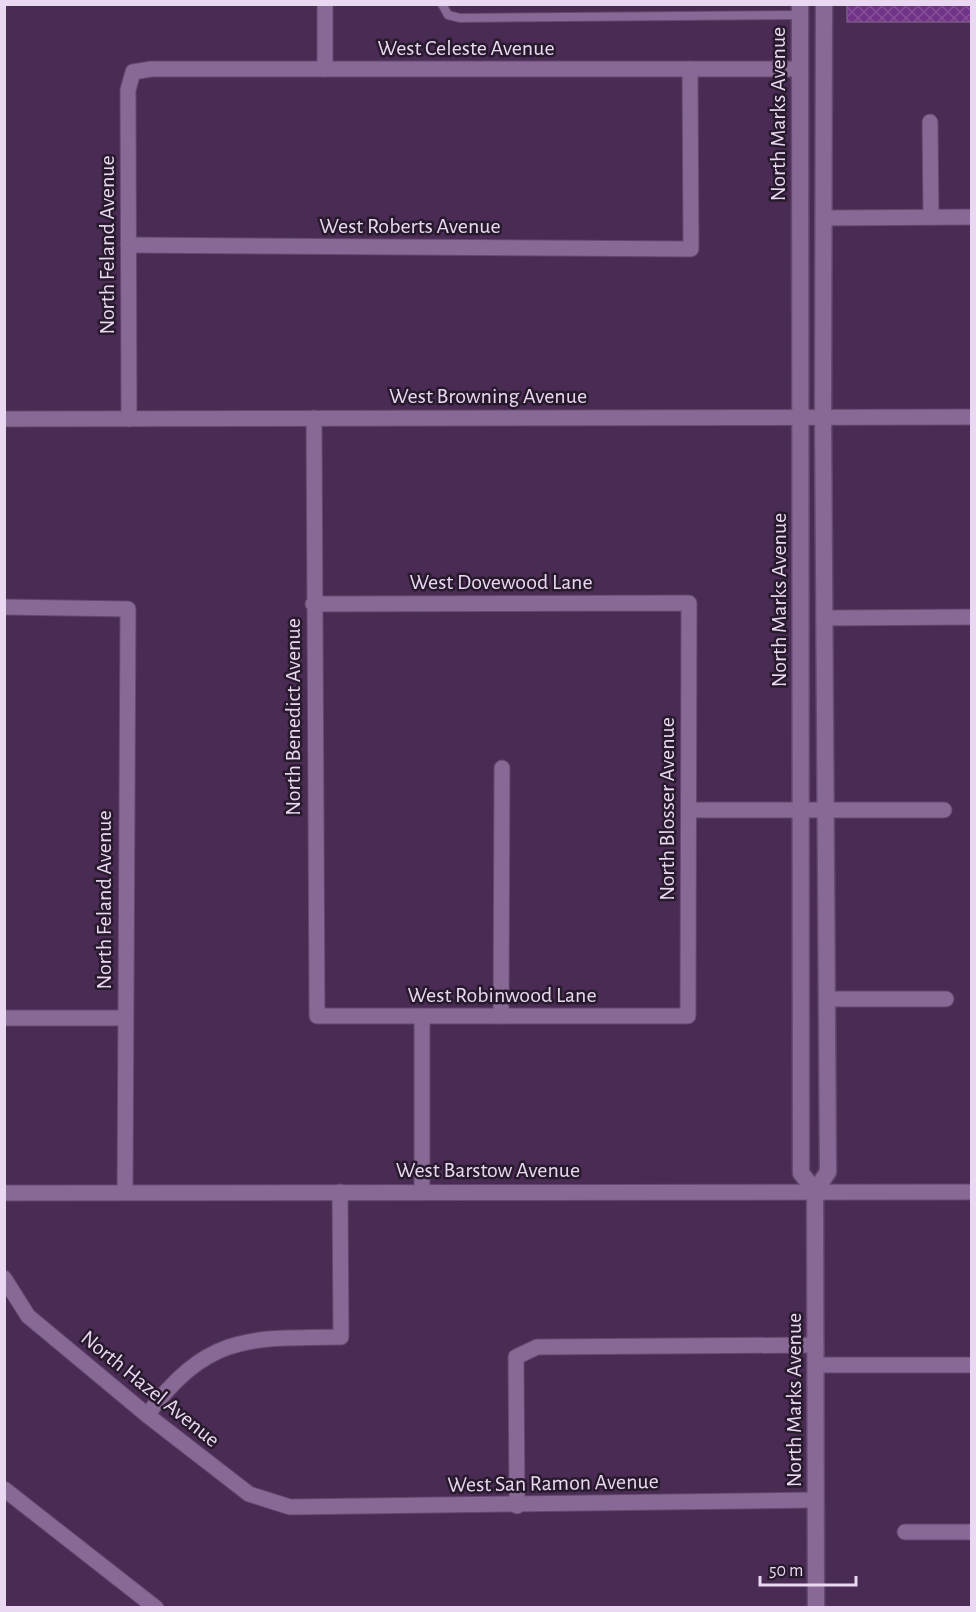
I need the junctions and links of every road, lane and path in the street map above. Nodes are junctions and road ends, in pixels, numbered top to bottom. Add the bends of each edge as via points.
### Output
1 (325, 4) edge
2 (824, 4) edge
3 (442, 5) edge
4 (800, 10) edge
5 (325, 69) junction
6 (690, 69) junction
7 (800, 69) junction
8 (133, 72) joint
9 (930, 122) dead end
10 (823, 156) junction
11 (931, 217) junction
12 (972, 217) edge
13 (823, 218) junction
14 (128, 245) junction
15 (314, 417) junction
16 (823, 417) junction
17 (972, 417) edge
18 (800, 418) junction
19 (4, 419) edge
20 (129, 419) junction
21 (689, 603) joint
22 (313, 604) junction
23 (4, 607) edge
24 (972, 617) edge
25 (825, 618) junction
26 (502, 768) dead end
27 (689, 810) junction
28 (800, 810) junction
29 (827, 810) junction
30 (944, 810) dead end
31 (827, 999) junction
32 (946, 999) dead end
33 (317, 1016) joint
34 (501, 1016) junction
35 (688, 1016) joint
36 (4, 1018) edge
37 (125, 1018) junction
38 (423, 1018) junction
39 (422, 1191) junction
40 (815, 1191) junction
41 (125, 1192) junction
42 (340, 1192) junction
43 (972, 1192) edge
44 (4, 1193) edge
45 (4, 1278) edge
46 (816, 1345) junction
47 (816, 1365) junction
48 (972, 1365) edge
49 (147, 1415) junction
50 (4, 1490) edge
51 (816, 1500) junction
52 (517, 1506) junction
53 (290, 1507) joint
54 (905, 1532) dead end
55 (972, 1532) edge
56 (156, 1608) edge
57 (816, 1608) edge

1 - 5 street
2 - 10 main road, North Marks Avenue
3 - 4 lane via 448,15 460,18
4 - 7 main road, North Marks Avenue
5 - 6 street, West Celeste Avenue
5 - 8 street, West Celeste Avenue
6 - 7 street, West Celeste Avenue
6 - 14 street, West Roberts Avenue via 691,249
7 - 10 main road via 809,76 812,86 812,140
7 - 18 main road, North Marks Avenue
8 - 14 street, North Feland Avenue via 128,90
9 - 11 street
10 - 13 main road, North Marks Avenue
11 - 12 street
11 - 13 street
13 - 16 main road, North Marks Avenue
14 - 20 street, North Feland Avenue
15 - 18 street, West Browning Avenue
15 - 20 street, West Browning Avenue
15 - 22 street, North Benedict Avenue
16 - 17 street, West Browning Avenue
16 - 18 street, West Browning Avenue
16 - 25 main road, North Marks Avenue
18 - 28 main road, North Marks Avenue
19 - 20 street, West Browning Avenue
21 - 22 street, West Dovewood Lane
21 - 27 street, North Blosser Avenue
22 - 33 street, North Benedict Avenue
23 - 37 street, North Feland Avenue via 128,609
24 - 25 street
25 - 29 main road, North Marks Avenue
26 - 34 street
27 - 28 street
27 - 35 street, North Blosser Avenue
28 - 29 street
28 - 40 main road, North Marks Avenue via 801,1173
29 - 30 street
29 - 31 main road, North Marks Avenue
31 - 32 street
31 - 40 main road, North Marks Avenue via 828,1172
33 - 38 street, West Robinwood Lane
34 - 35 street, West Robinwood Lane
34 - 38 street, West Robinwood Lane
36 - 37 street
37 - 41 street, North Feland Avenue
38 - 39 street
39 - 40 street, West Barstow Avenue
39 - 42 street, West Barstow Avenue
40 - 43 street, West Barstow Avenue
40 - 46 main road, North Marks Avenue
41 - 42 street, West Barstow Avenue
41 - 44 street, West Barstow Avenue
42 - 49 street via 341,1337 255,1339 214,1352 182,1373
45 - 49 street, North Hazel Avenue via 28,1316
46 - 47 main road, North Marks Avenue
46 - 52 street via 537,1347 516,1357
47 - 48 street
47 - 51 main road, North Marks Avenue
49 - 53 street, North Hazel Avenue via 249,1494
50 - 56 street
51 - 52 street, West San Ramon Avenue
51 - 57 main road, North Marks Avenue
52 - 53 street, West San Ramon Avenue
54 - 55 street

